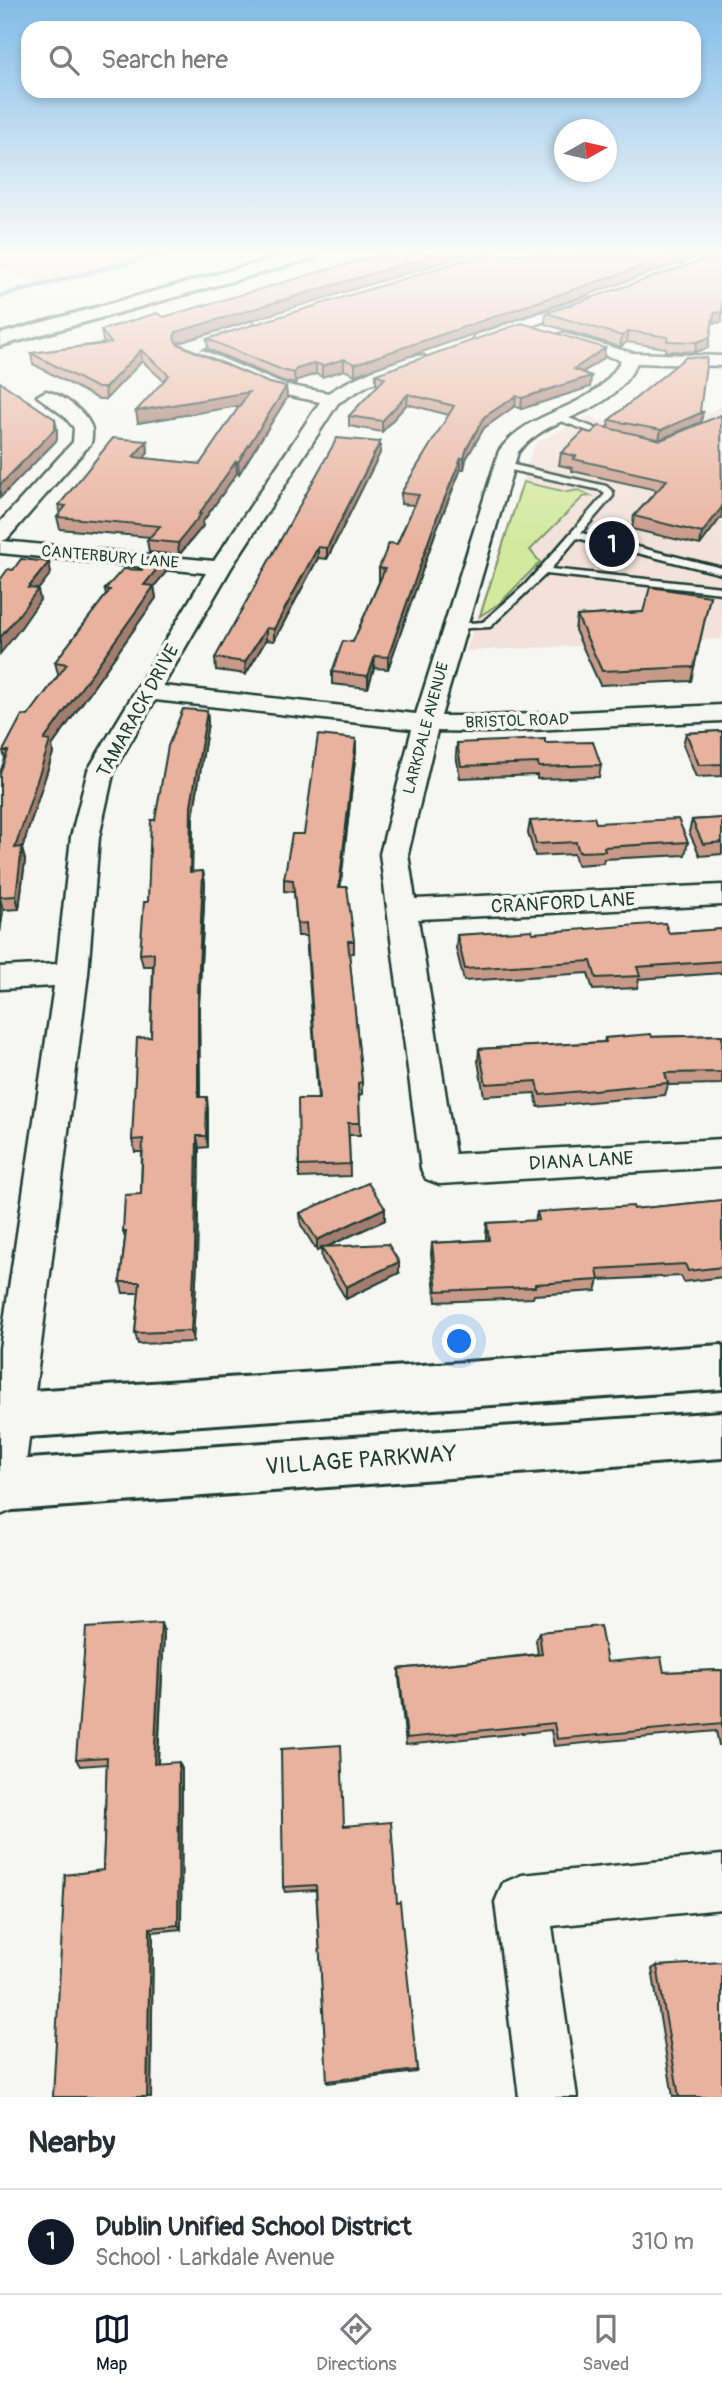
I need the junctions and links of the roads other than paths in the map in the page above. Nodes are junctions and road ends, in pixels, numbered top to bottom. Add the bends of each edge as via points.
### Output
1 (193, 352) edge
2 (442, 352) edge
3 (610, 352) edge
4 (631, 358) junction
5 (722, 361) edge
6 (46, 396) dead end
7 (331, 399) junction
8 (558, 417) junction
9 (620, 438) edge
10 (505, 466) junction
11 (0, 535) edge
12 (575, 535) junction
13 (0, 547) edge
14 (220, 568) junction
15 (543, 572) junction
16 (722, 573) edge
17 (717, 590) edge
18 (455, 627) junction
19 (146, 692) junction
20 (722, 713) edge
21 (426, 723) junction
22 (722, 895) edge
23 (404, 910) junction
24 (72, 974) junction
25 (0, 978) edge
26 (722, 1153) edge
27 (439, 1169) joint
28 (722, 1367) edge
29 (5, 1416) edge
30 (722, 1435) edge
31 (0, 1488) edge
32 (722, 1882) edge
33 (548, 2097) edge

1 - 7 street via 276,388
2 - 7 street, TAMARACK DRIVE via 372,376
3 - 4 street
4 - 5 street
4 - 8 street, LARKDALE AVENUE via 615,385 593,402
6 - 11 street via 83,426 82,443
7 - 14 street, TAMARACK DRIVE
8 - 9 lane
8 - 10 street, LARKDALE AVENUE via 520,435
10 - 12 lane via 609,491
10 - 18 street, LARKDALE AVENUE
12 - 15 lane
12 - 16 lane
13 - 14 street, CANTERBURY LANE
14 - 19 street, TAMARACK DRIVE
15 - 17 lane
15 - 18 lane via 486,625
16 - 17 lane
18 - 21 street, LARKDALE AVENUE
19 - 21 street, BRISTOL ROAD
19 - 24 street, TAMARACK DRIVE via 101,770 85,837
20 - 21 street, BRISTOL ROAD
21 - 23 street, LARKDALE AVENUE via 394,854
22 - 23 street, CRANFORD LANE
23 - 27 street, LARKDALE AVENUE
24 - 25 street
24 - 29 street, TAMARACK DRIVE
26 - 27 street, DIANA LANE
28 - 29 main road
29 - 31 street, TAMARACK DRIVE
30 - 31 main road, VILLAGE PARKWAY
32 - 33 street via 522,1902

